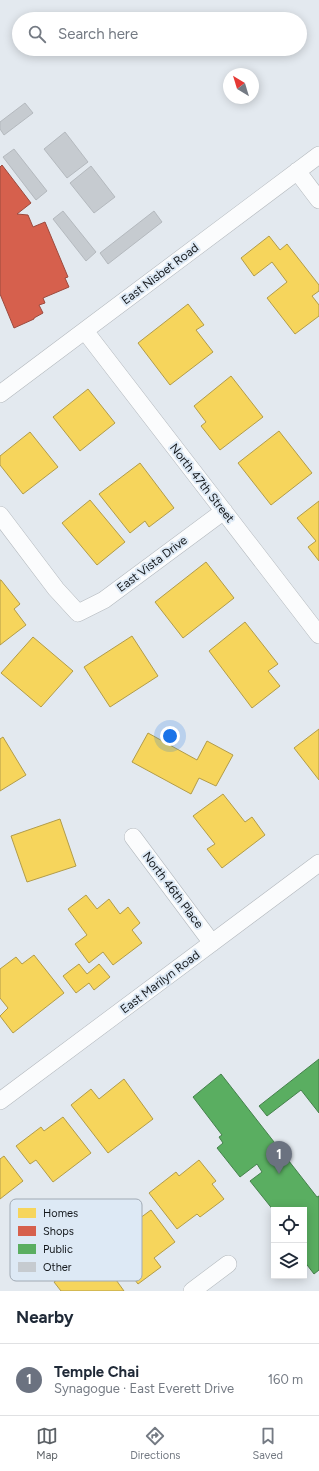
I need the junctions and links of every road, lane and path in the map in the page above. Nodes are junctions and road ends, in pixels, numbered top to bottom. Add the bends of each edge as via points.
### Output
1 (319, 155) edge
2 (297, 171) junction
3 (319, 200) edge
4 (85, 330) junction
5 (0, 394) edge
6 (224, 511) junction
7 (0, 515) edge
8 (319, 634) edge
9 (133, 837) dead end
10 (319, 863) edge
11 (212, 943) junction
12 (0, 1101) edge
13 (228, 1264) dead end
14 (192, 1291) edge

1 - 2 street, East Nisbet Road
2 - 3 street
2 - 4 street, East Nisbet Road
4 - 5 street, East Nisbet Road
4 - 6 street, North 47th Street
6 - 7 street, East Vista Drive via 104,600 78,613 56,589
6 - 8 street, North 47th Street
9 - 11 street, North 46th Place
10 - 11 street, East Marilyn Road
11 - 12 street, East Marilyn Road
13 - 14 street

